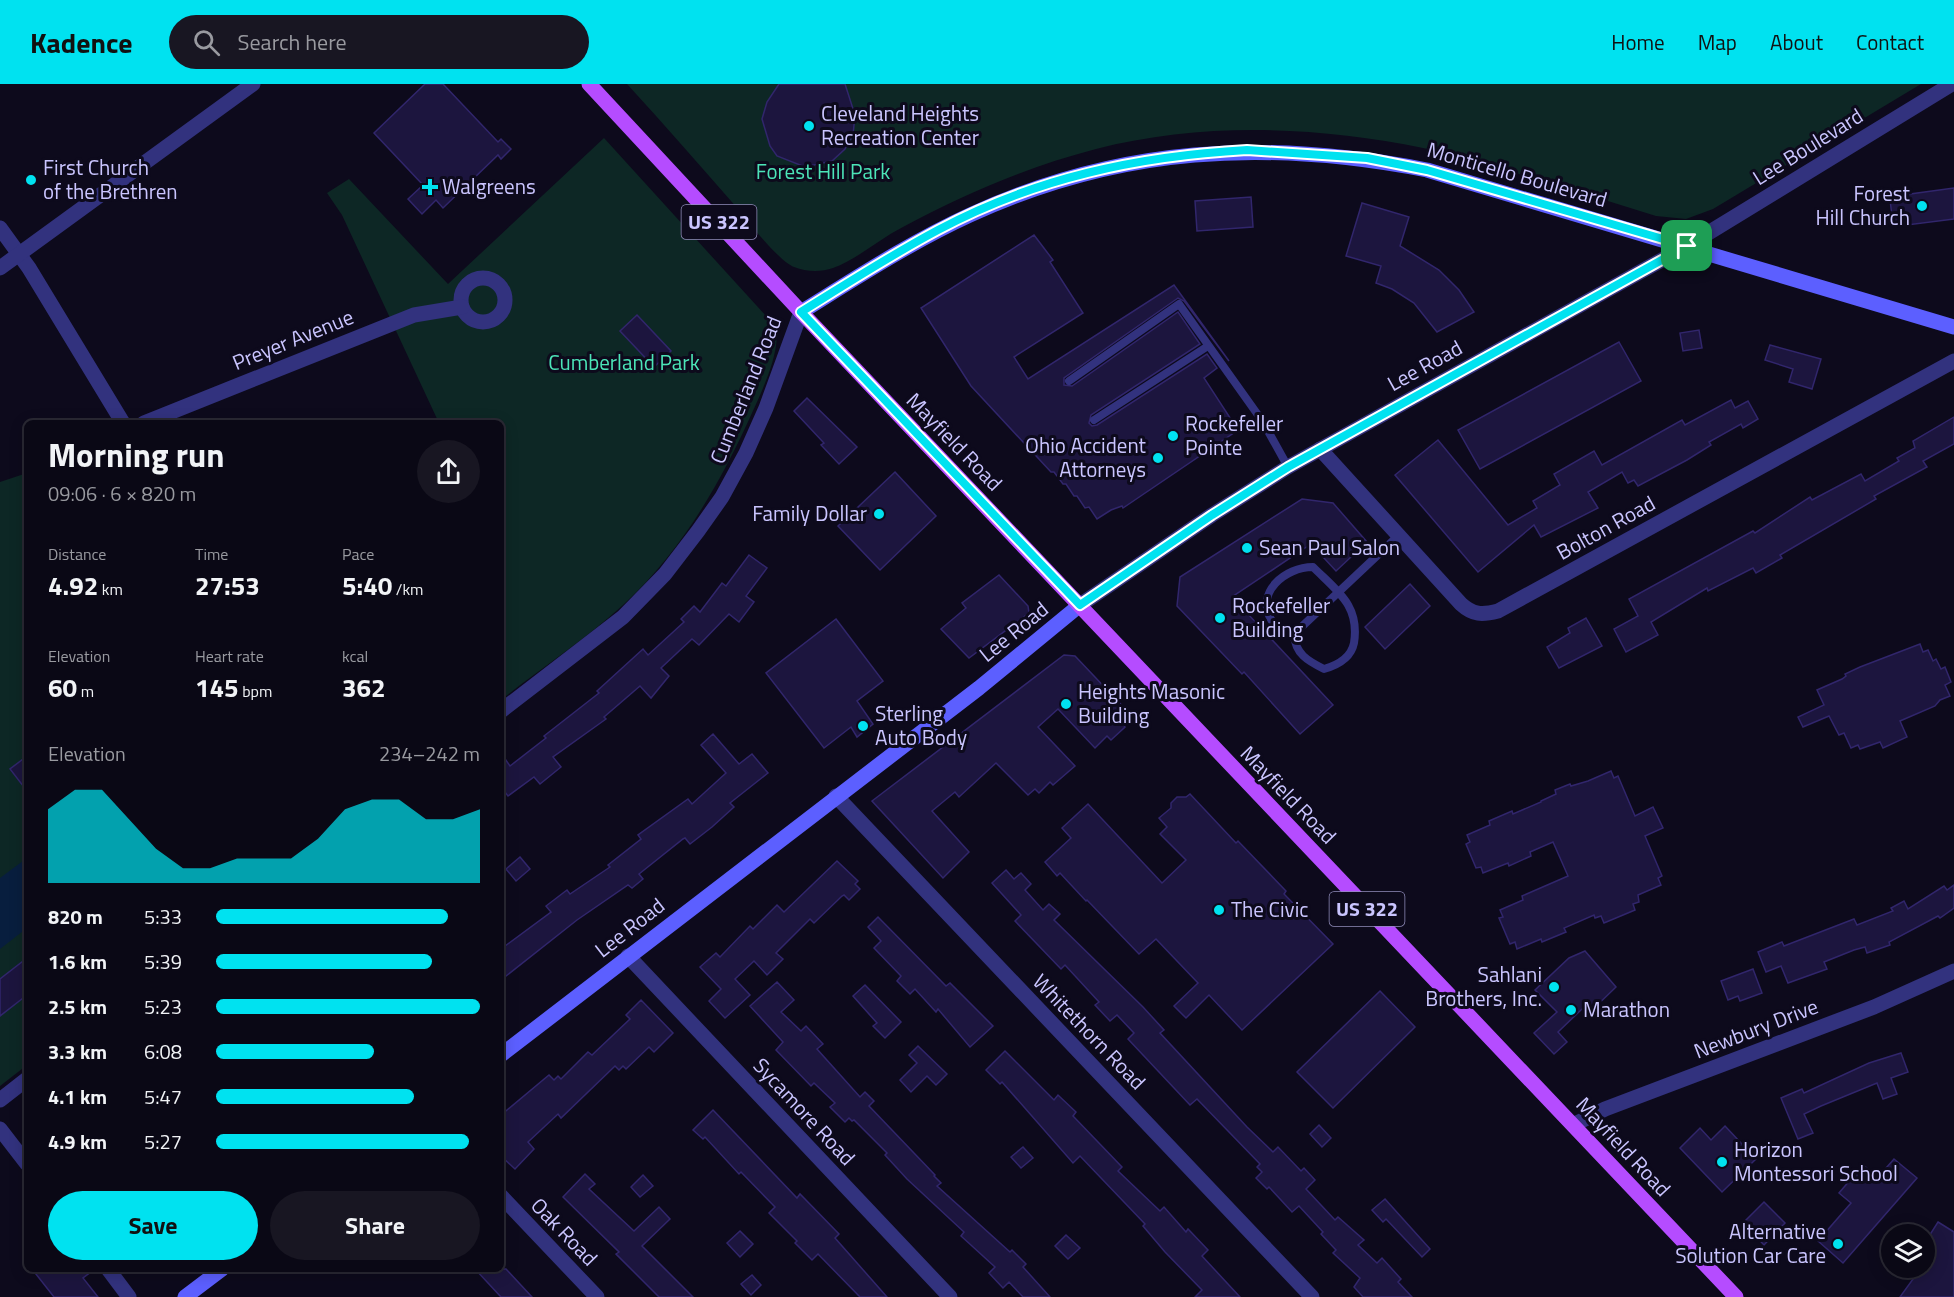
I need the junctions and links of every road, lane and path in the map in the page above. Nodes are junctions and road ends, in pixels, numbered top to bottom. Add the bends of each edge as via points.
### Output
1 (253, 84) edge
2 (589, 84) edge
3 (1952, 84) edge
4 (0, 228) edge
5 (1687, 246) junction
6 (18, 253) junction
7 (0, 268) edge
8 (462, 307) dead end
9 (801, 312) junction
10 (1954, 327) edge
11 (1208, 346) junction
12 (1954, 361) edge
13 (1069, 381) dead end
14 (121, 420) edge
15 (151, 420) edge
16 (1094, 420) dead end
17 (1320, 449) junction
18 (1288, 467) junction
19 (1398, 536) junction
20 (1338, 593) junction
21 (1080, 605) junction
22 (1294, 634) junction
23 (504, 709) edge
24 (836, 796) junction
25 (628, 956) junction
26 (1954, 971) edge
27 (504, 1053) edge
28 (24, 1081) edge
29 (0, 1100) edge
30 (1573, 1125) junction
31 (0, 1129) edge
32 (24, 1160) edge
33 (504, 1199) edge
34 (110, 1272) edge
35 (218, 1272) edge
36 (129, 1297) edge
37 (185, 1297) edge
38 (597, 1297) edge
39 (950, 1297) edge
40 (1312, 1297) edge
41 (1736, 1297) edge

1 - 6 street
2 - 9 main road, Mayfield Road / US 322
3 - 5 street, Lee Boulevard
4 - 6 street
5 - 9 main road, Monticello Boulevard via 1427,170 1367,158 1247,150 1200,153 1127,163 1010,198 938,230
5 - 10 main road, Monticello Boulevard
5 - 17 street, Lee Road
6 - 7 street
6 - 14 street
8 - 15 street, Preyer Avenue via 394,322
9 - 21 main road, Mayfield Road / US 322
9 - 23 street, Cumberland Road via 746,453 698,531 665,574 622,617
11 - 13 lane via 1179,304
11 - 16 lane
11 - 18 lane via 1263,422
12 - 19 street, Bolton Road via 1498,611 1482,615 1468,611
17 - 18 street, Lee Road
17 - 19 street, Bolton Road
18 - 21 street, Lee Road
19 - 20 lane
20 - 22 lane
20 - 22 lane via 1355,618 1356,630 1352,651 1339,665 1324,669 1306,660 1295,644
20 - 22 lane via 1312,567 1302,567 1273,585 1265,597 1266,612 1276,628
21 - 24 main road, Lee Road via 979,688
21 - 30 main road, Mayfield Road / US 322
24 - 25 main road, Lee Road
24 - 40 street, Whitethorn Road
25 - 27 main road, Lee Road
25 - 39 street, Sycamore Road
26 - 30 street, Newbury Drive via 1875,1007 1605,1109
28 - 29 street
30 - 41 main road, Mayfield Road / US 322
31 - 32 street
33 - 38 street, Oak Road
34 - 36 street
35 - 37 main road

